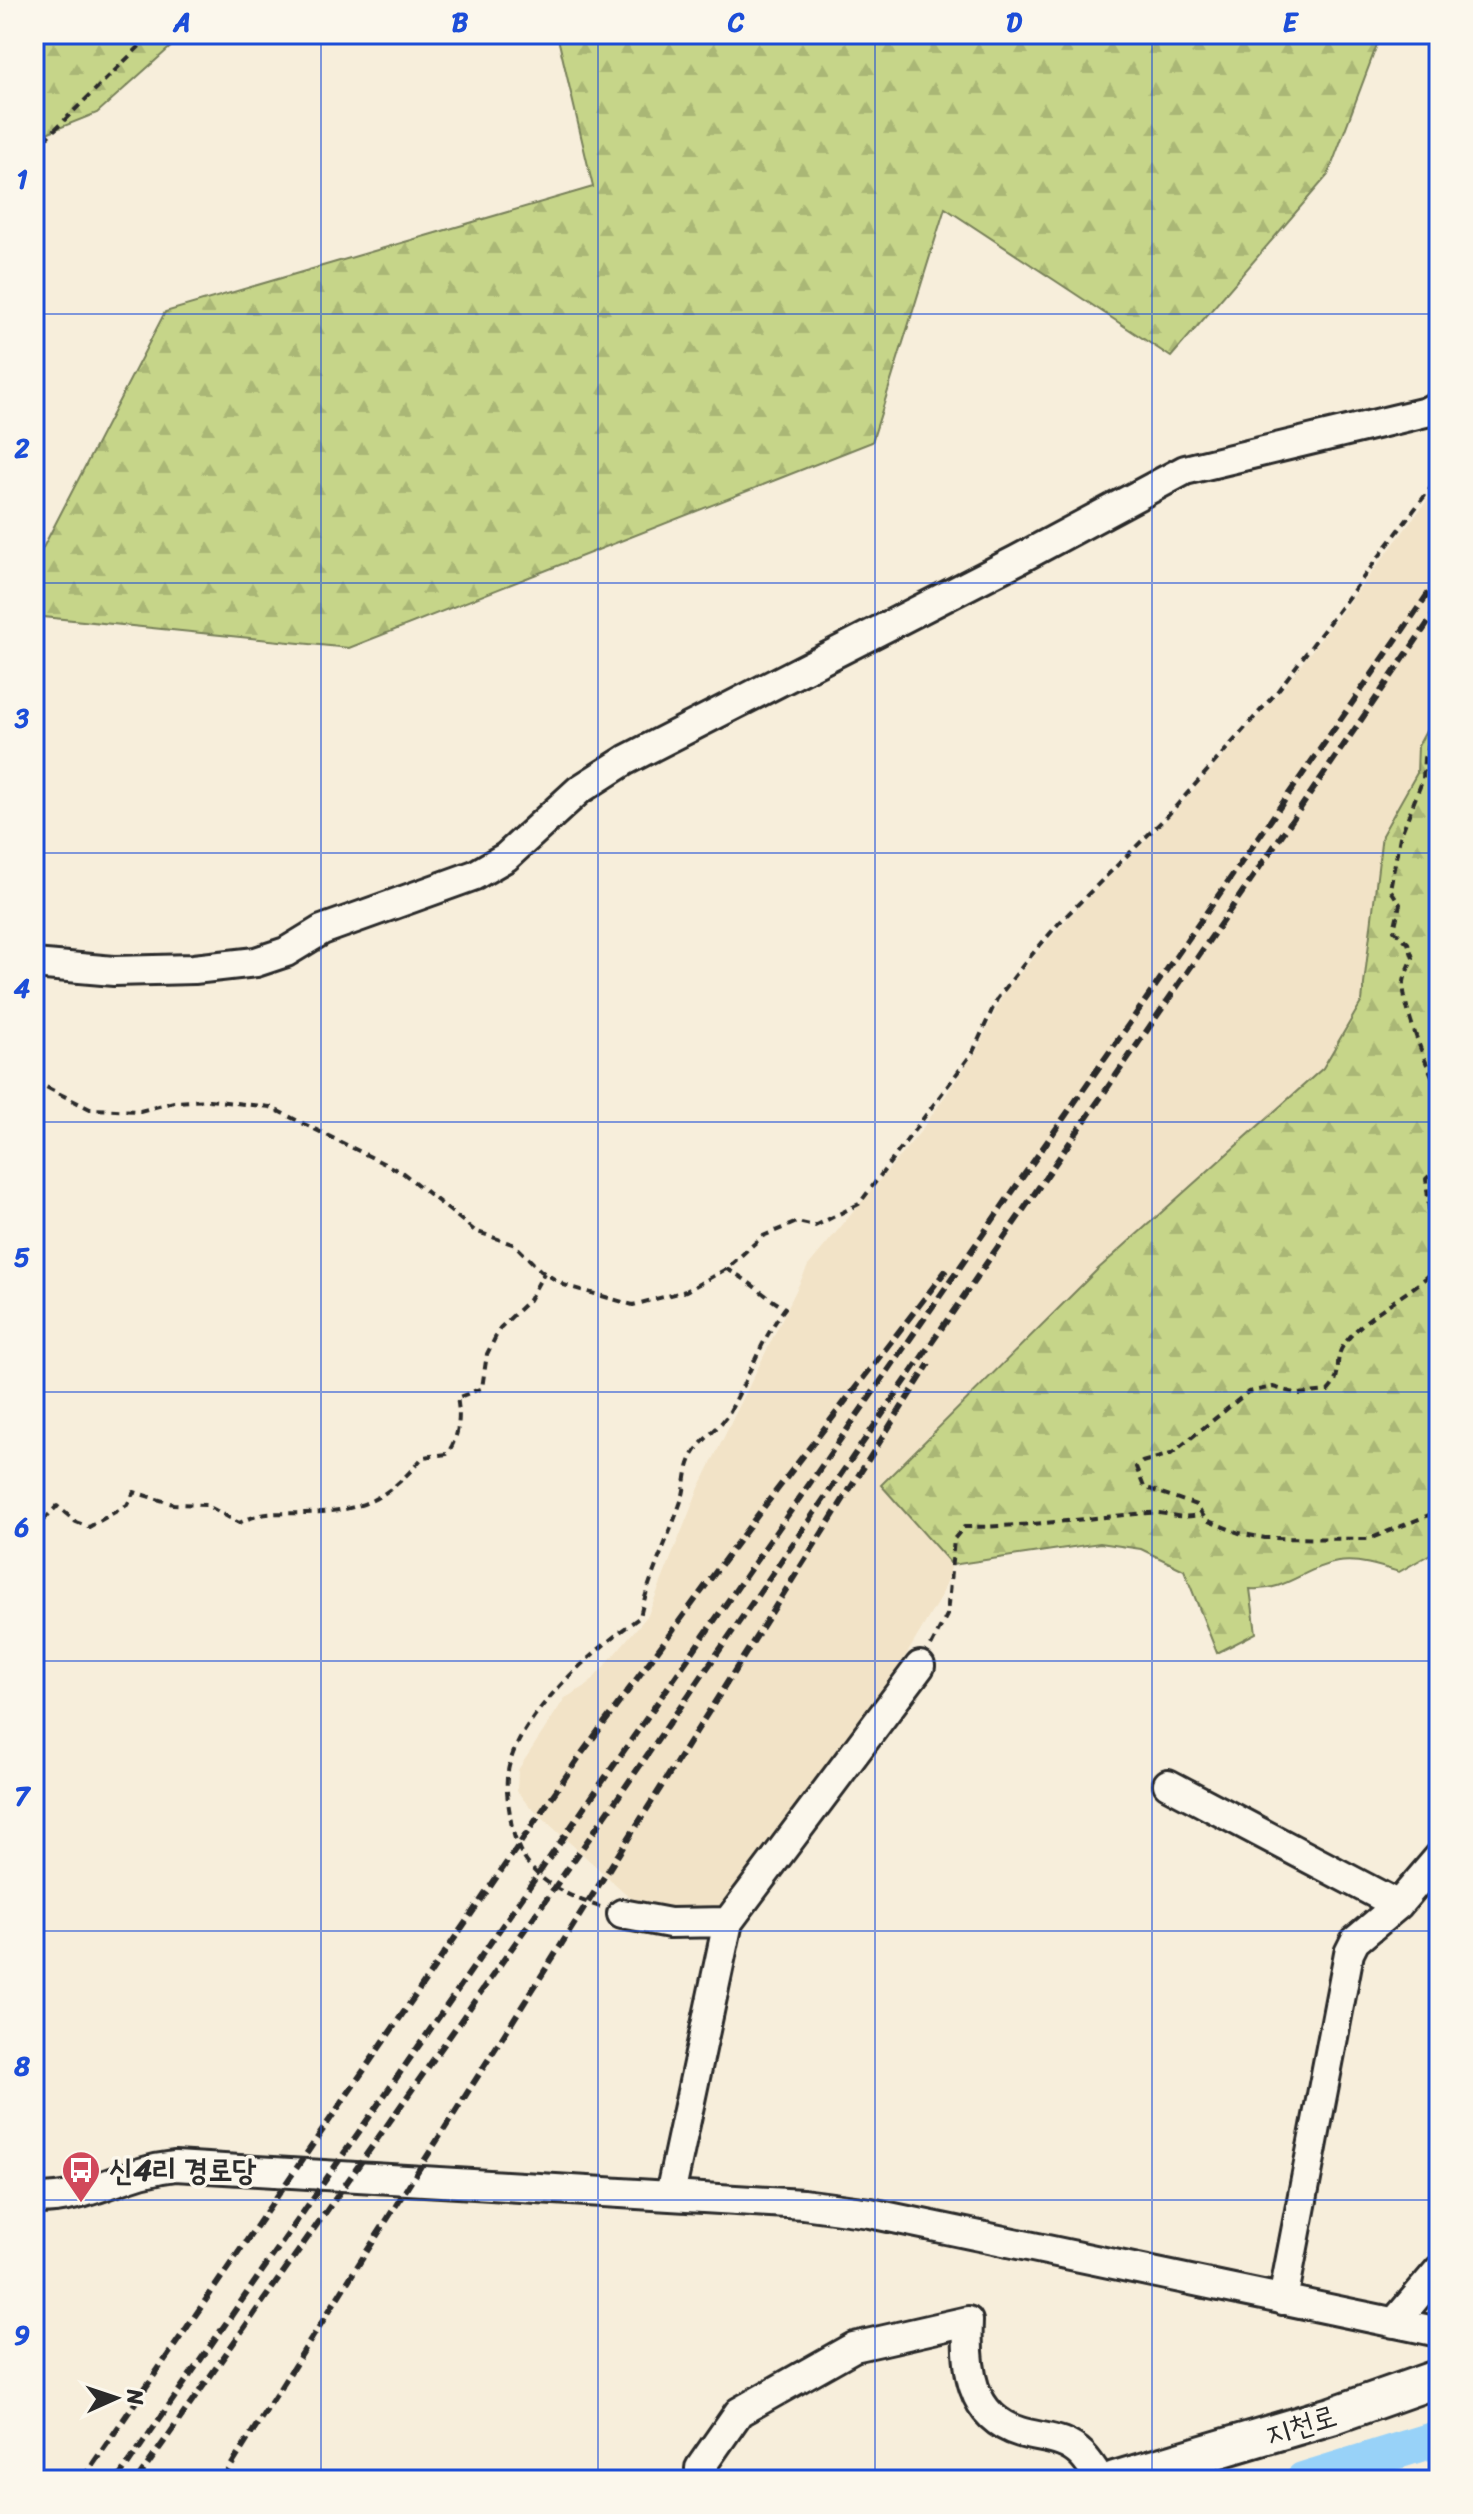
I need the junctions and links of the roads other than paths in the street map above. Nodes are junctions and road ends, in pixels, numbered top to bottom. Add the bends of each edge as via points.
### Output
1 (1439, 405) edge
2 (34, 964) edge
3 (920, 1666) road end
4 (1168, 1784) dead end
5 (1439, 1857) edge
6 (1398, 1905) junction
7 (622, 1914) road end
8 (728, 1922) junction
9 (670, 2195) junction
10 (34, 2199) edge
11 (1439, 2270) edge
12 (1283, 2300) junction
13 (1394, 2323) junction
14 (1439, 2332) edge
15 (1439, 2378) edge
16 (700, 2480) edge
17 (1100, 2480) edge
18 (1115, 2480) edge

1 - 2 street via 1185,470 626,760 579,790 506,857 475,875 322,930 286,952 256,962 194,969 114,971
3 - 8 street
4 - 6 street
5 - 6 street
6 - 12 street via 1355,1941 1349,1953
7 - 8 street via 670,1923
8 - 9 street
9 - 10 street via 175,2166 120,2176 83,2195
9 - 12 street via 870,2213
11 - 13 street
12 - 13 street
13 - 14 street
15 - 18 main road, 지천로
16 - 17 street via 700,2468 739,2412 854,2347 968,2321 967,2355 976,2400 997,2421 1020,2432 1053,2436 1082,2454

